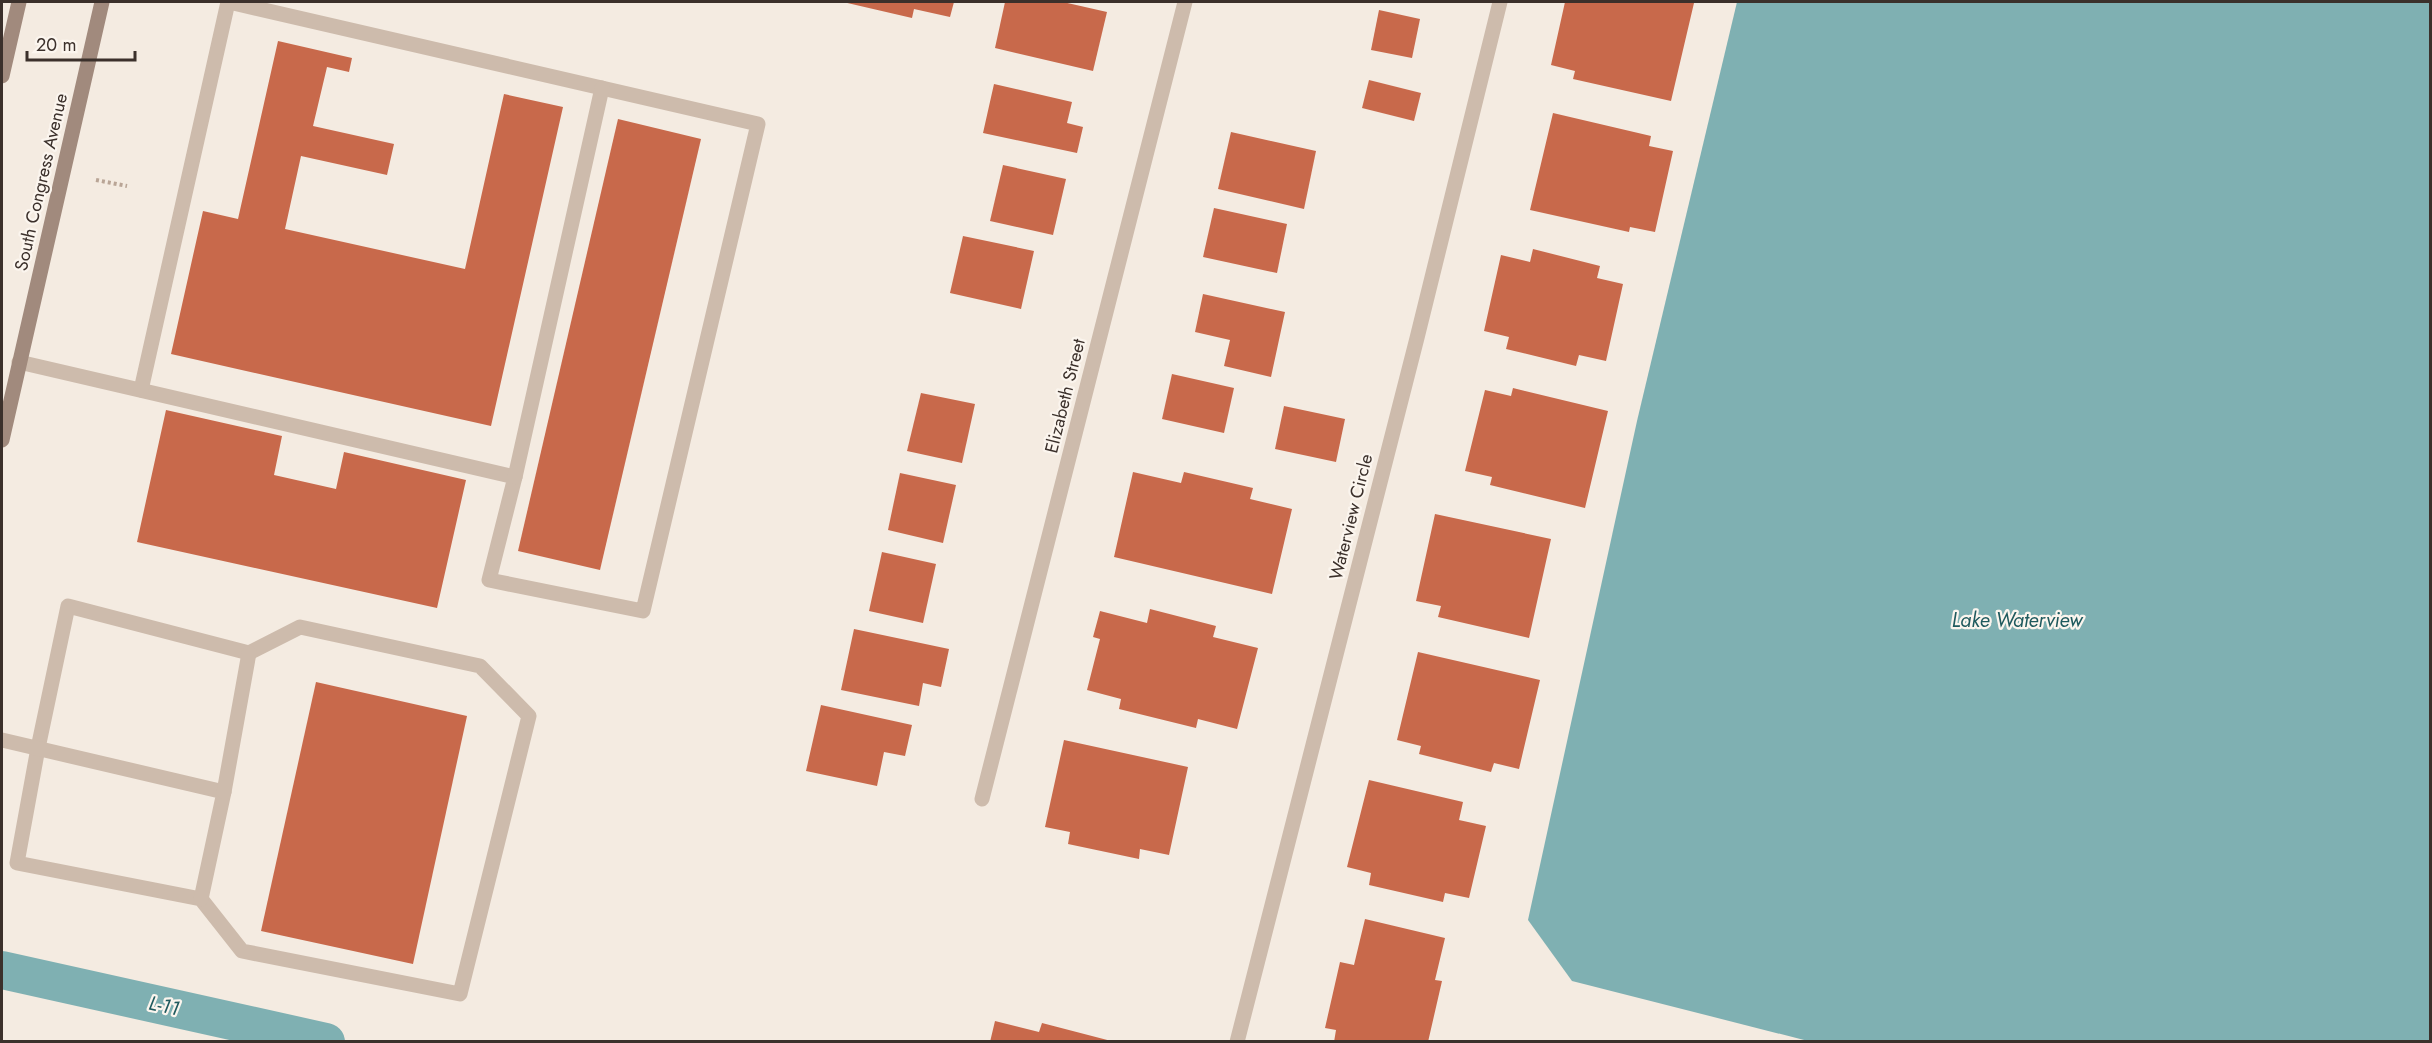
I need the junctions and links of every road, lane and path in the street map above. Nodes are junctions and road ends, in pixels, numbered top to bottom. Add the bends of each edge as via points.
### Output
1 (19, 2) edge
2 (102, 2) edge
3 (229, 2) edge
4 (1185, 2) edge
5 (1500, 2) edge
6 (2, 76) edge
7 (602, 88) junction
8 (96, 180) dead end
9 (127, 186) dead end
10 (19, 362) junction
11 (141, 390) junction
12 (2, 441) edge
13 (515, 477) junction
14 (249, 653) junction
15 (2, 740) edge
16 (38, 748) junction
17 (224, 792) junction
18 (982, 799) dead end
19 (201, 899) junction
20 (1237, 1041) edge

1 - 6 main road
2 - 10 main road, South Congress Avenue
3 - 7 street
3 - 11 street
4 - 18 street, Elizabeth Street
5 - 20 street, Waterview Circle
7 - 13 street
7 - 13 street via 758,124 643,611 489,580
8 - 9 path
10 - 11 street
10 - 12 main road, South Congress Avenue
11 - 13 street
14 - 16 street via 69,606
14 - 17 street
14 - 19 street via 300,627 480,666 529,716 460,994 242,951
15 - 16 street
16 - 17 street
16 - 19 street via 17,863
17 - 19 street

